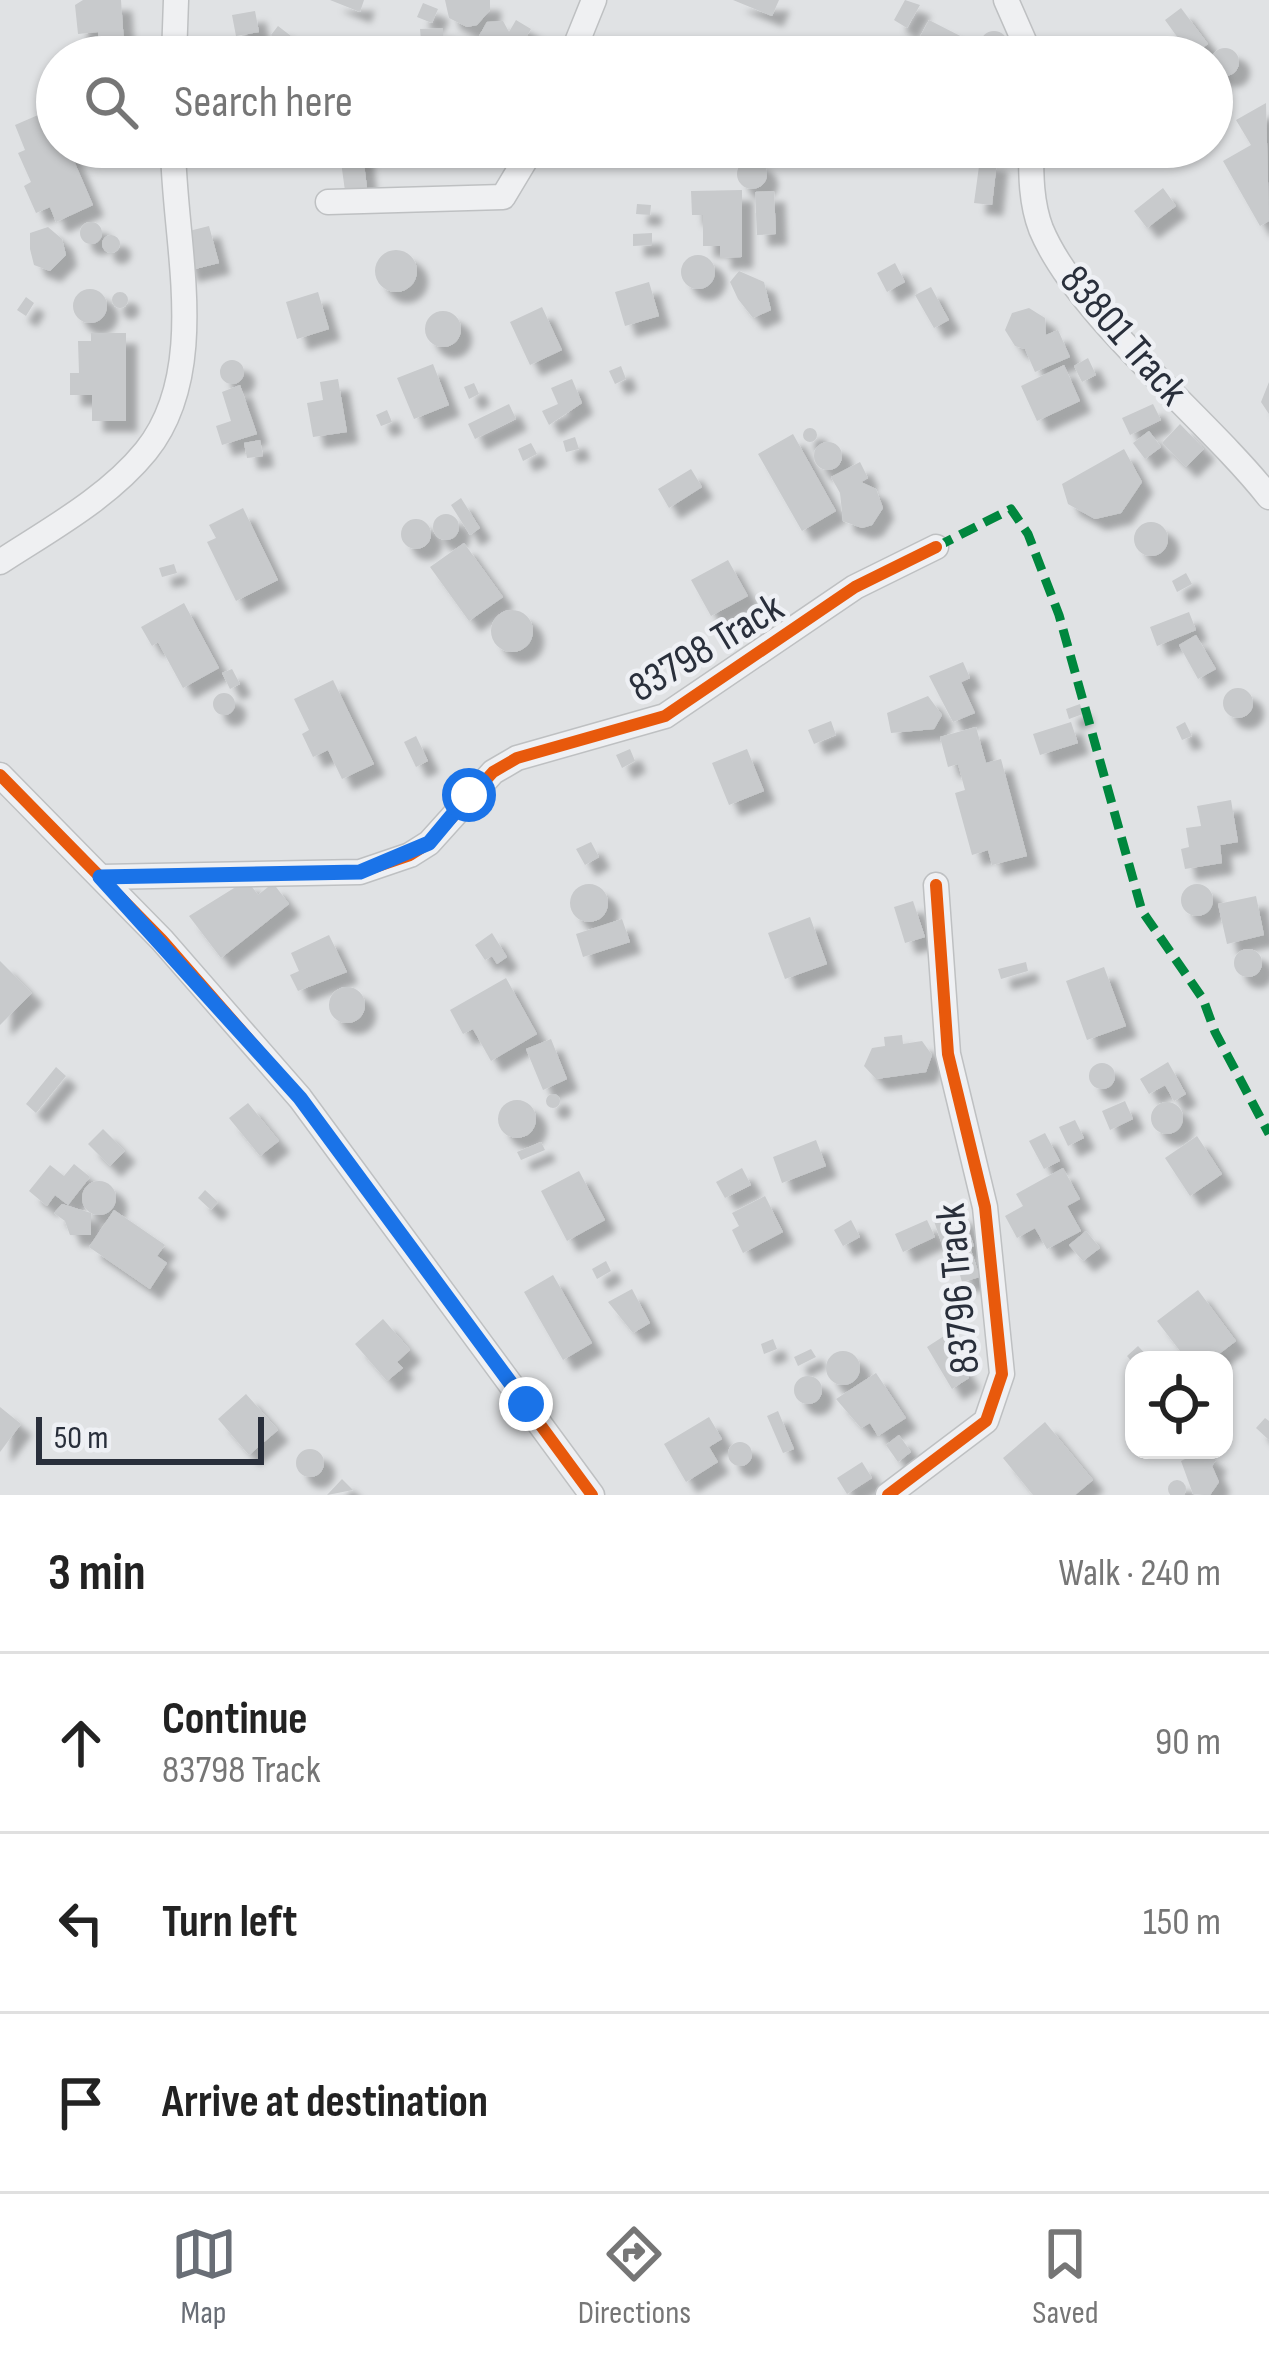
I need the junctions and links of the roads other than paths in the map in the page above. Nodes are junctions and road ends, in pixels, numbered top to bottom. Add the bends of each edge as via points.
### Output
1 (176, 0) edge
2 (594, 0) edge
3 (1006, 0) edge
4 (175, 36) edge
5 (579, 36) edge
6 (1022, 36) edge
7 (174, 168) edge
8 (520, 168) edge
9 (1031, 168) edge
10 (328, 202) dead end
11 (1269, 497) edge
12 (936, 547) dead end
13 (0, 562) edge
14 (0, 775) edge
15 (100, 877) junction
16 (936, 885) dead end
17 (592, 1495) edge
18 (888, 1495) edge

1 - 4 street
2 - 5 street
3 - 6 street
7 - 13 street via 182,363 169,412 147,450 109,489
8 - 10 street via 503,197
9 - 11 street, 83801 Track via 1051,249
12 - 15 street, 83798 Track via 855,586 665,716 493,772 410,855 346,873
14 - 15 street
15 - 17 street via 300,1098
16 - 18 street, 83796 Track via 949,1054 985,1207 1002,1374 986,1421

